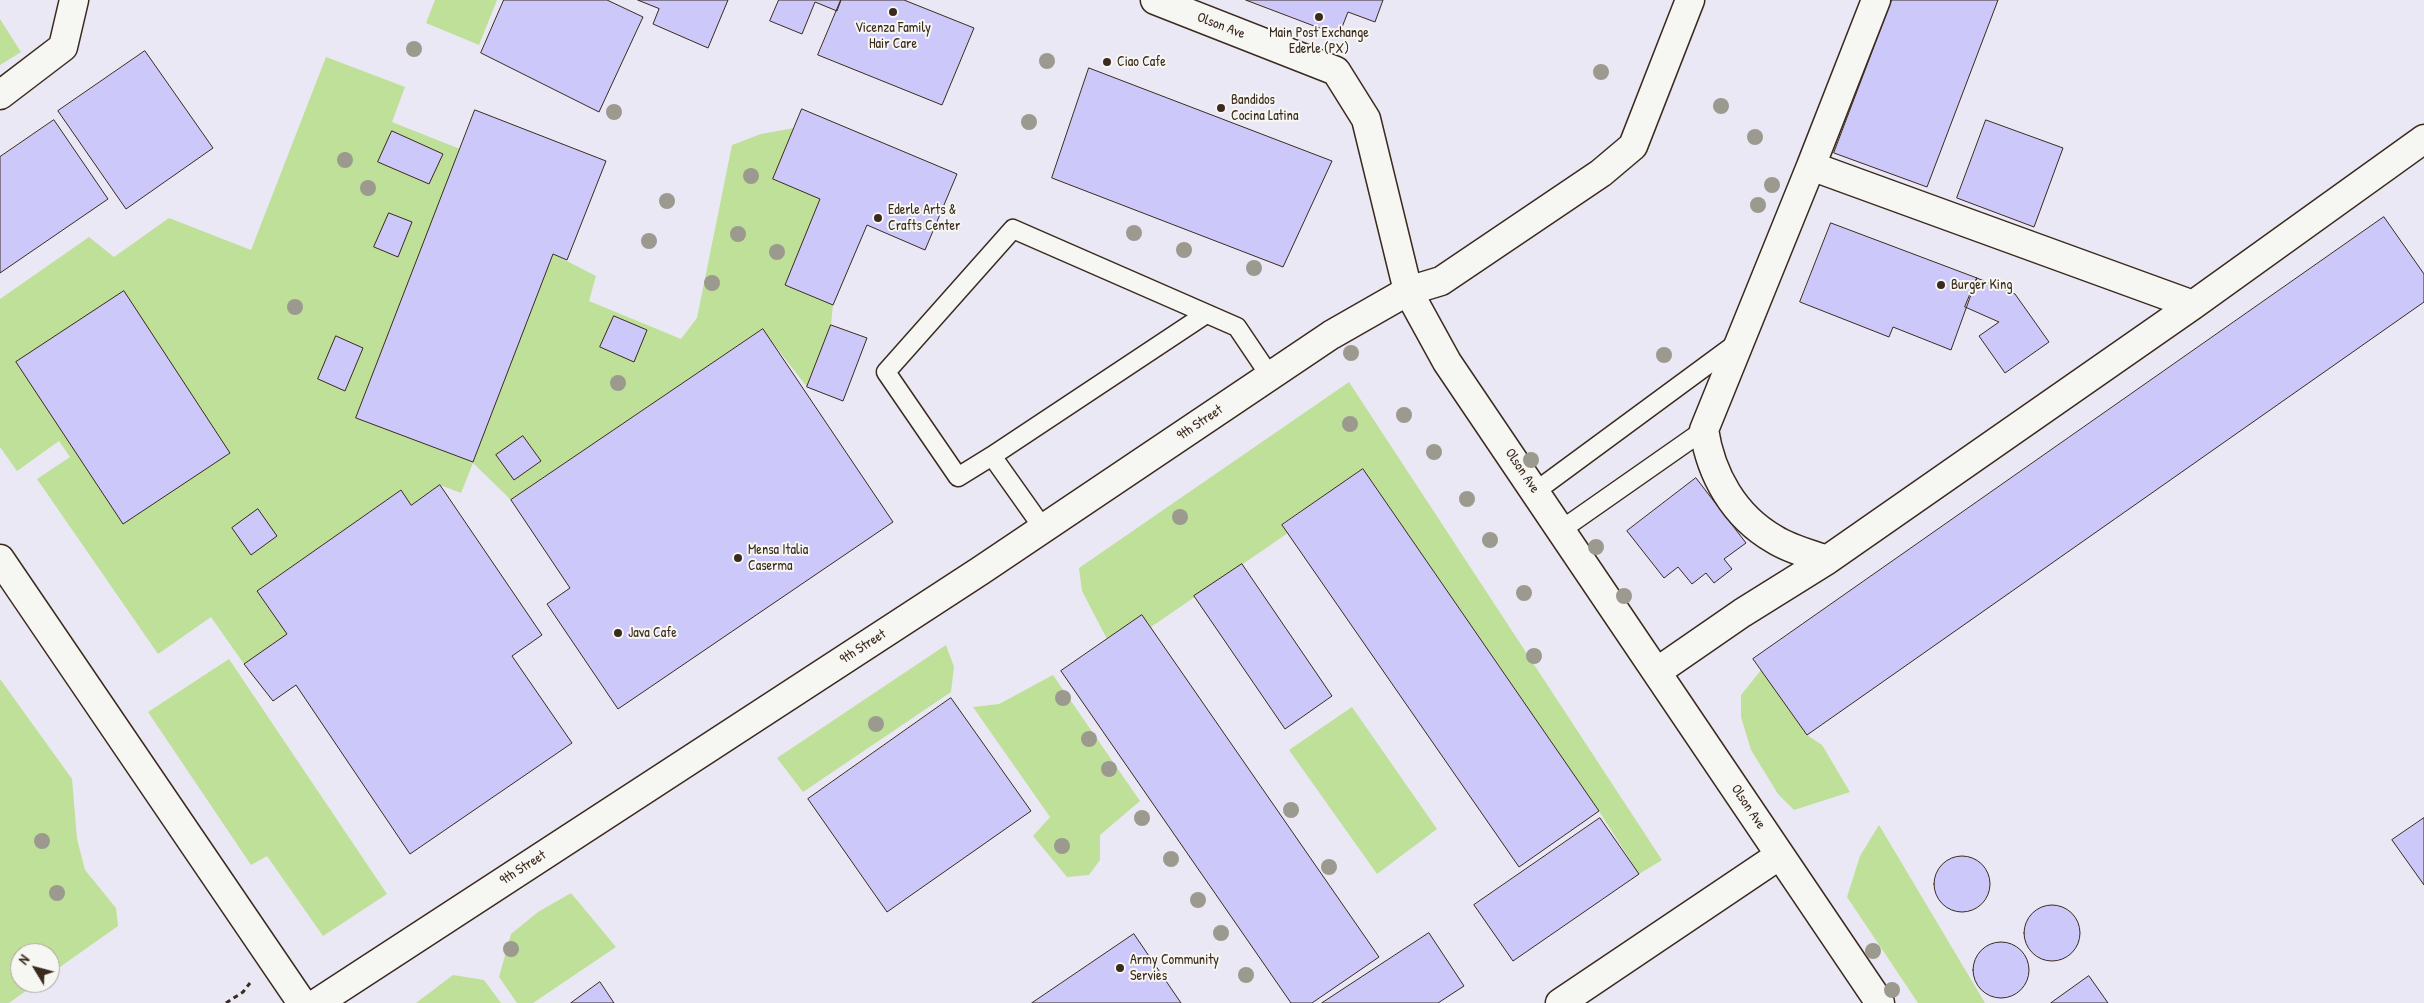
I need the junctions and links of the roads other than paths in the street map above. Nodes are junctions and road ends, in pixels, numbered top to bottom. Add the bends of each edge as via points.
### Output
1 (74, 0) edge
2 (1155, 0) edge
3 (1690, 0) edge
4 (1876, 0) edge
5 (0, 95) edge
6 (2424, 139) edge
7 (1811, 166) junction
8 (1408, 291) junction
9 (2194, 305) junction
10 (1206, 314) junction
11 (1740, 342) junction
12 (1270, 376) junction
13 (1704, 430) junction
14 (992, 456) junction
15 (1536, 491) junction
16 (1043, 528) junction
17 (1562, 530) junction
18 (0, 559) edge
19 (1827, 560) junction
20 (1658, 671) junction
21 (1780, 855) junction
22 (302, 1003) edge
23 (317, 1003) edge
24 (1560, 1003) edge
25 (1880, 1003) edge

1 - 5 street via 63,47
2 - 8 street, Olson Ave via 1336,71 1366,119
3 - 8 street, 9th Street via 1634,146 1601,173 1441,281
4 - 7 street
6 - 9 street
7 - 9 street
7 - 11 street
8 - 12 street, 9th Street via 1331,335
8 - 15 street, Olson Ave via 1447,362
9 - 19 street
10 - 12 lane via 1237,327
10 - 14 lane
10 - 14 lane via 1013,229 886,372 958,477
11 - 13 street
11 - 15 lane
12 - 16 street, 9th Street
13 - 17 lane
13 - 19 street via 1707,451 1723,489 1746,520 1775,540
14 - 16 lane
15 - 17 street, Olson Ave
16 - 23 street, 9th Street
17 - 20 street, Olson Ave
18 - 22 street
19 - 20 street
20 - 21 street, Olson Ave
21 - 24 street
21 - 25 street, Olson Ave

